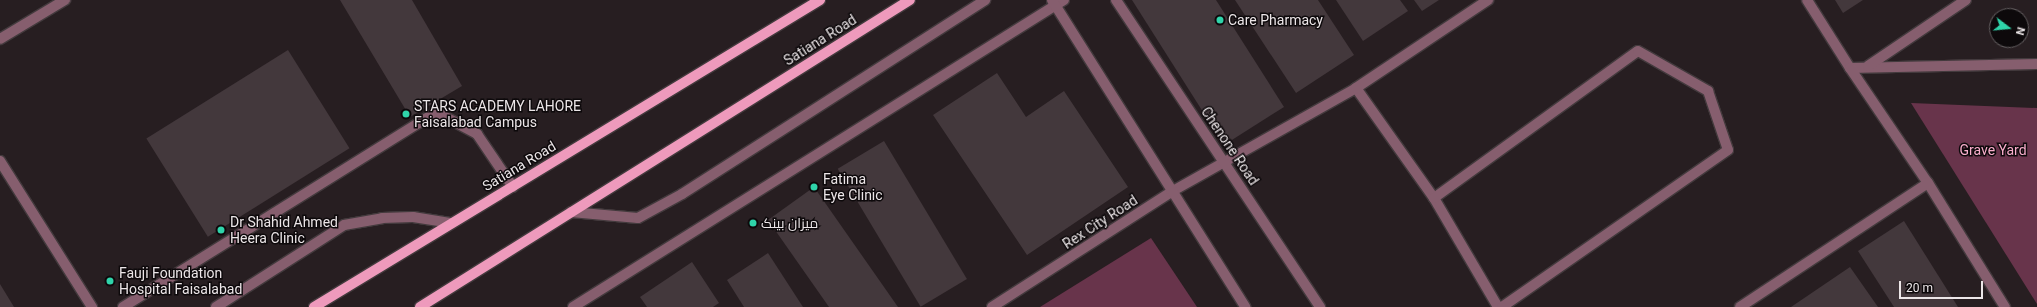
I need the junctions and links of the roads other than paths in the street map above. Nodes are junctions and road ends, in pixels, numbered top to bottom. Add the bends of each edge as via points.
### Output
1 (65, 0) edge
2 (820, 0) edge
3 (910, 0) edge
4 (985, 0) edge
5 (1064, 0) edge
6 (1116, 0) edge
7 (1488, 0) edge
8 (1807, 0) edge
9 (1966, 0) edge
10 (1054, 3) edge
11 (0, 39) edge
12 (2037, 64) edge
13 (1868, 66) junction
14 (1850, 68) junction
15 (1356, 88) junction
16 (0, 161) edge
17 (1224, 163) junction
18 (1928, 183) junction
19 (513, 186) junction
20 (1172, 192) junction
21 (1434, 198) junction
22 (571, 212) junction
23 (452, 223) junction
24 (92, 307) edge
25 (122, 307) edge
26 (216, 307) edge
27 (314, 307) edge
28 (420, 307) edge
29 (573, 307) edge
30 (992, 307) edge
31 (1245, 307) edge
32 (1320, 307) edge
33 (1498, 307) edge
34 (1502, 307) edge
35 (1740, 307) edge
36 (2005, 307) edge

1 - 11 street
2 - 19 main road, Satiana Road
3 - 22 main road, Satiana Road
4 - 22 street via 682,194 638,218
5 - 10 street
6 - 17 street, Chenone Road
7 - 15 street, Rex City Road
8 - 14 street
9 - 13 street
10 - 20 street
10 - 29 street
12 - 13 street
13 - 14 street
14 - 18 street
15 - 17 street, Rex City Road
15 - 21 street
16 - 24 street
17 - 20 street, Rex City Road
17 - 32 street, Chenone Road
18 - 35 street
18 - 36 street
19 - 23 main road, Satiana Road
19 - 25 street via 477,134 436,112
20 - 30 street, Rex City Road
20 - 31 street
21 - 33 street
21 - 34 street via 1638,51 1708,91 1728,150
22 - 28 main road, Satiana Road
23 - 26 street via 413,217 382,218 344,226
23 - 27 main road, Satiana Road

